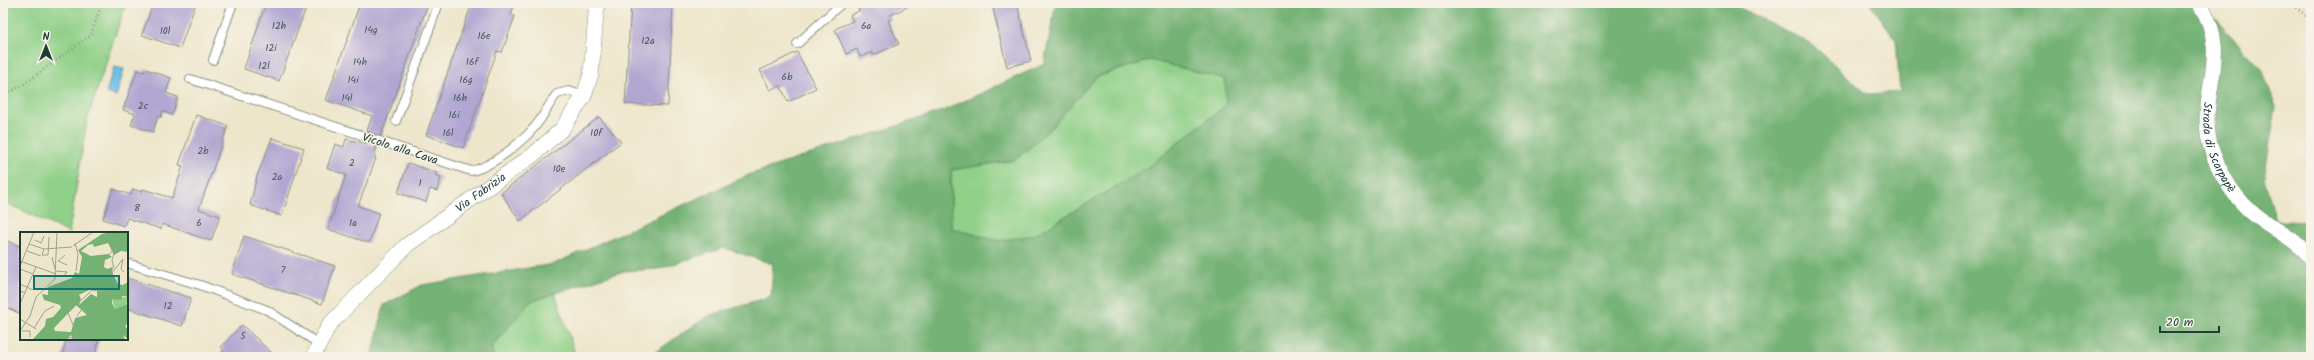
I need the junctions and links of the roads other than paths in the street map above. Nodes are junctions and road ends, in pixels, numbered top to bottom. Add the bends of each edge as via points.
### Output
1 (233, 3) edge
2 (439, 3) edge
3 (597, 3) edge
4 (842, 3) edge
5 (2199, 3) edge
6 (797, 44) dead end
7 (213, 60) dead end
8 (190, 79) dead end
9 (584, 96) junction
10 (396, 121) dead end
11 (2311, 258) edge
12 (130, 264) dead end
13 (316, 350) edge

1 - 7 lane
2 - 10 lane
3 - 9 street, Via Fabrizia via 591,74
4 - 6 lane
5 - 11 street, Strada di Scarpapè via 2212,25 2215,36 2215,64 2207,114 2213,153 2225,178 2246,207 2280,230
8 - 9 lane, Vicolo alla Cava via 471,171 484,166 523,140 557,94 569,91
9 - 13 street, Via Fabrizia via 562,129 548,143 406,245 328,325
12 - 13 lane via 200,285 267,310

